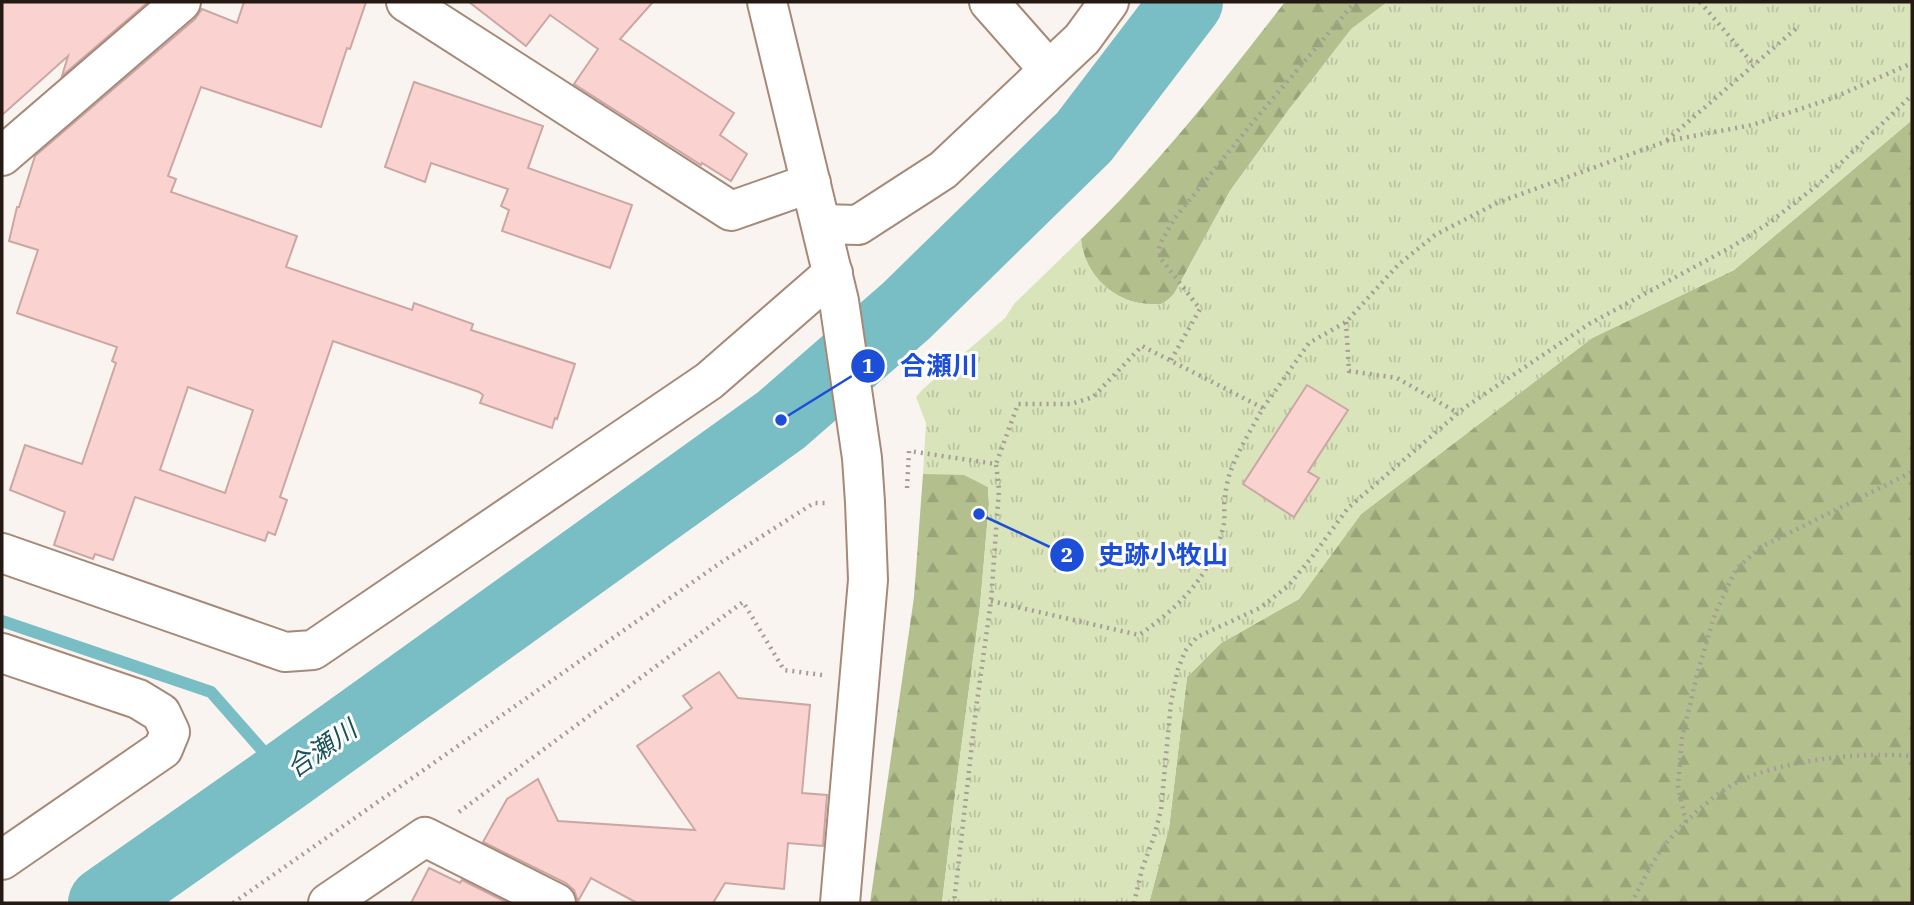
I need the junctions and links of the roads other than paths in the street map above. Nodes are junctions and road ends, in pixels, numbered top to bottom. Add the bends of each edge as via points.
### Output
1 (181, 2) edge
2 (407, 2) edge
3 (767, 2) edge
4 (989, 2) edge
5 (1108, 2) edge
6 (1049, 70) junction
7 (2, 156) edge
8 (811, 183) junction
9 (821, 224) junction
10 (836, 287) junction
11 (2, 554) edge
12 (2, 653) edge
13 (2, 860) edge
14 (328, 903) edge
15 (556, 903) edge
16 (840, 903) edge

1 - 7 street
2 - 8 street via 731,211
3 - 8 street
4 - 6 street
5 - 6 street via 1082,39
6 - 9 street via 943,170 858,225
8 - 9 street
9 - 10 street
10 - 11 street via 709,381 313,650 285,653
10 - 16 street via 862,458 867,580
12 - 13 street via 138,699 161,713 170,732 163,749
14 - 15 street via 425,837

